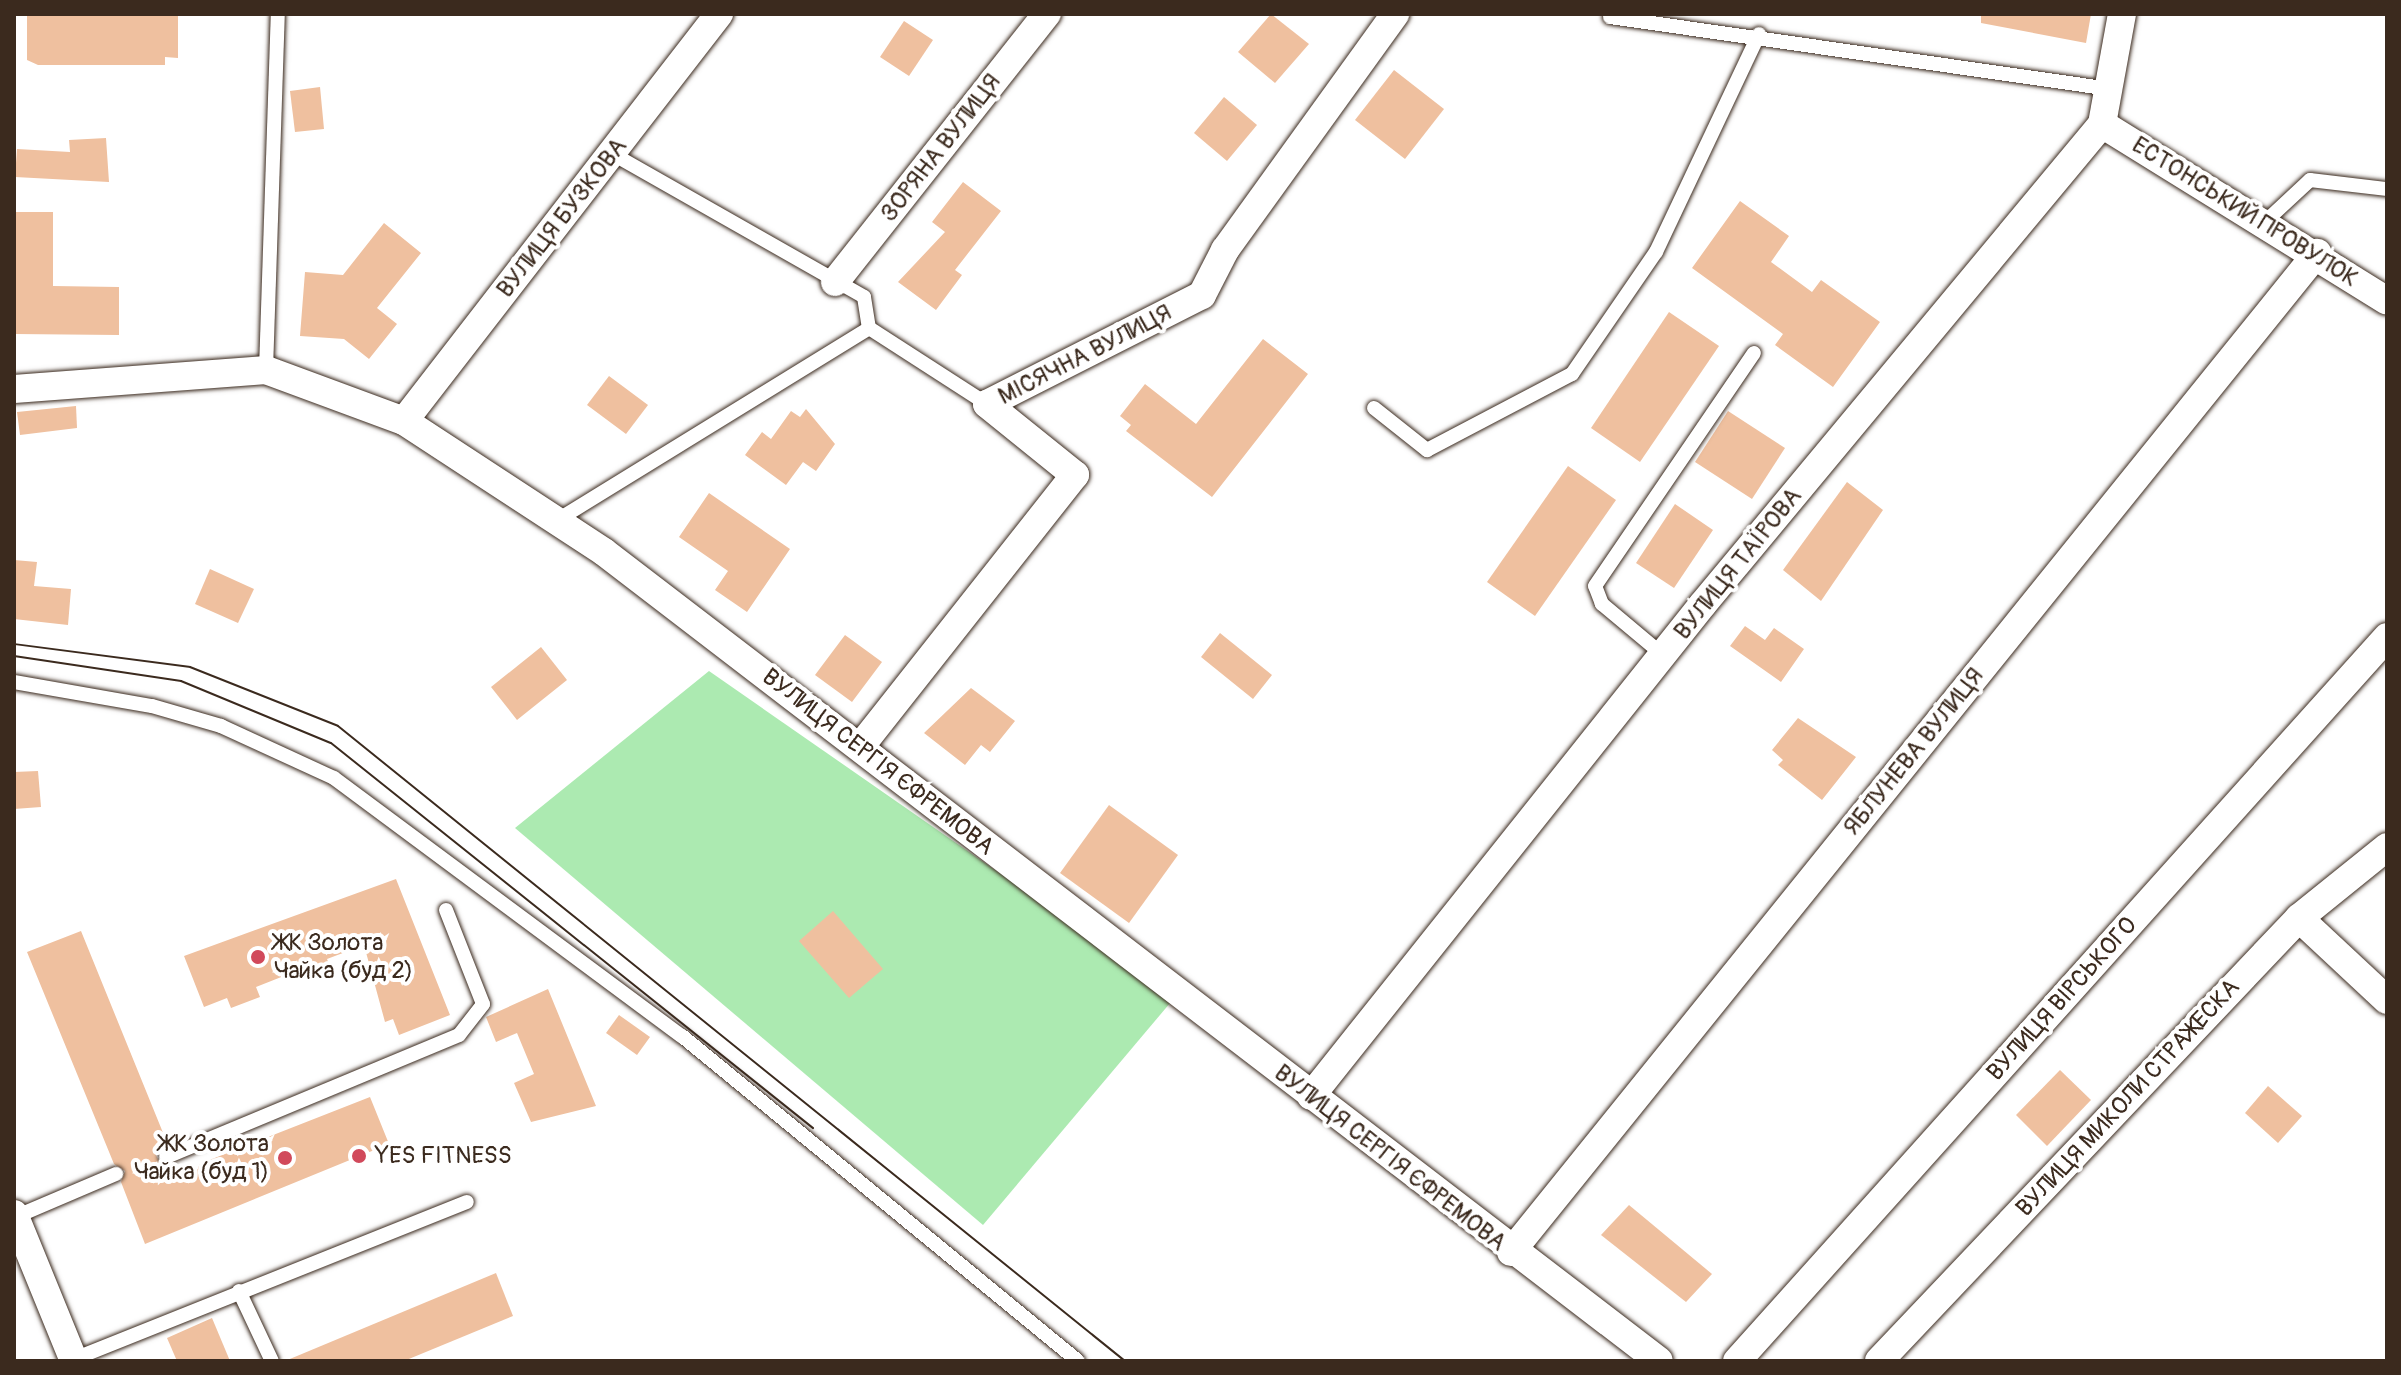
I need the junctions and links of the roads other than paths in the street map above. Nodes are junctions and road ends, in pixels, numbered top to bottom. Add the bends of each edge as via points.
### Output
1 (278, 14) edge
2 (719, 14) edge
3 (1047, 14) edge
4 (1395, 14) edge
5 (2122, 14) edge
6 (1610, 17) dead end
7 (1759, 34) junction
8 (2111, 89) junction
9 (2102, 124) junction
10 (611, 153) junction
11 (2387, 189) edge
12 (2266, 221) junction
13 (2317, 253) junction
14 (835, 282) junction
15 (2387, 301) edge
16 (869, 328) junction
17 (1754, 353) dead end
18 (266, 370) junction
19 (14, 389) edge
20 (987, 404) junction
21 (1374, 408) dead end
22 (404, 421) junction
23 (559, 519) junction
24 (2387, 637) edge
25 (1663, 655) junction
26 (14, 682) edge
27 (860, 747) junction
28 (2387, 847) edge
29 (446, 910) dead end
30 (2299, 918) junction
31 (2387, 1000) edge
32 (1311, 1096) junction
33 (166, 1157) dead end
34 (116, 1174) dead end
35 (467, 1202) dead end
36 (14, 1215) edge
37 (1511, 1252) junction
38 (239, 1291) junction
39 (74, 1360) edge
40 (272, 1361) edge
41 (1078, 1361) edge
42 (1659, 1361) edge
43 (1737, 1361) edge
44 (1879, 1361) edge

1 - 18 lane
2 - 10 street, ВУЛИЦЯ БУЗКОВА
3 - 14 street, ЗОРЯНА ВУЛИЦЯ
4 - 20 street, МІСЯЧНА ВУЛИЦЯ via 1225,250 1202,295
5 - 8 street, ВУЛИЦЯ ТАЇРОВА
6 - 7 lane
7 - 8 lane
7 - 21 lane via 1656,252 1572,374 1427,450
8 - 9 street, ВУЛИЦЯ ТАЇРОВА
9 - 12 street, ЕСТОНСЬКИЙ ПРОВУЛОК
9 - 25 street, ВУЛИЦЯ ТАЇРОВА
10 - 14 lane
10 - 22 street, ВУЛИЦЯ БУЗКОВА
11 - 12 lane via 2310,180
12 - 13 street, ЕСТОНСЬКИЙ ПРОВУЛОК
13 - 15 street, ЕСТОНСЬКИЙ ПРОВУЛОК
13 - 37 street, ЯБЛУНЕВА ВУЛИЦЯ
14 - 16 lane via 864,297
16 - 20 lane
16 - 23 lane
17 - 25 lane via 1595,586 1602,604
18 - 19 street, ВУЛИЦЯ СЕРГІЯ ЄФРЕМОВА
18 - 22 street, ВУЛИЦЯ СЕРГІЯ ЄФРЕМОВА
20 - 27 street, МІСЯЧНА ВУЛИЦЯ via 1075,475
22 - 23 street, ВУЛИЦЯ СЕРГІЯ ЄФРЕМОВА
23 - 27 street, ВУЛИЦЯ СЕРГІЯ ЄФРЕМОВА
24 - 43 street, ВУЛИЦЯ ВІРСЬКОГО
25 - 32 street, ВУЛИЦЯ ТАЇРОВА
26 - 41 lane via 152,706 221,726 334,778 682,1036
27 - 32 street, ВУЛИЦЯ СЕРГІЯ ЄФРЕМОВА
28 - 30 street, ВУЛИЦЯ МИКОЛИ СТРАЖЕСКА
29 - 33 lane via 483,1004 459,1035
30 - 31 street
30 - 44 street, ВУЛИЦЯ МИКОЛИ СТРАЖЕСКА
32 - 37 street, ВУЛИЦЯ СЕРГІЯ ЄФРЕМОВА
34 - 36 lane
35 - 38 lane
36 - 39 street
37 - 42 street, ВУЛИЦЯ СЕРГІЯ ЄФРЕМОВА
38 - 39 lane
38 - 40 lane

